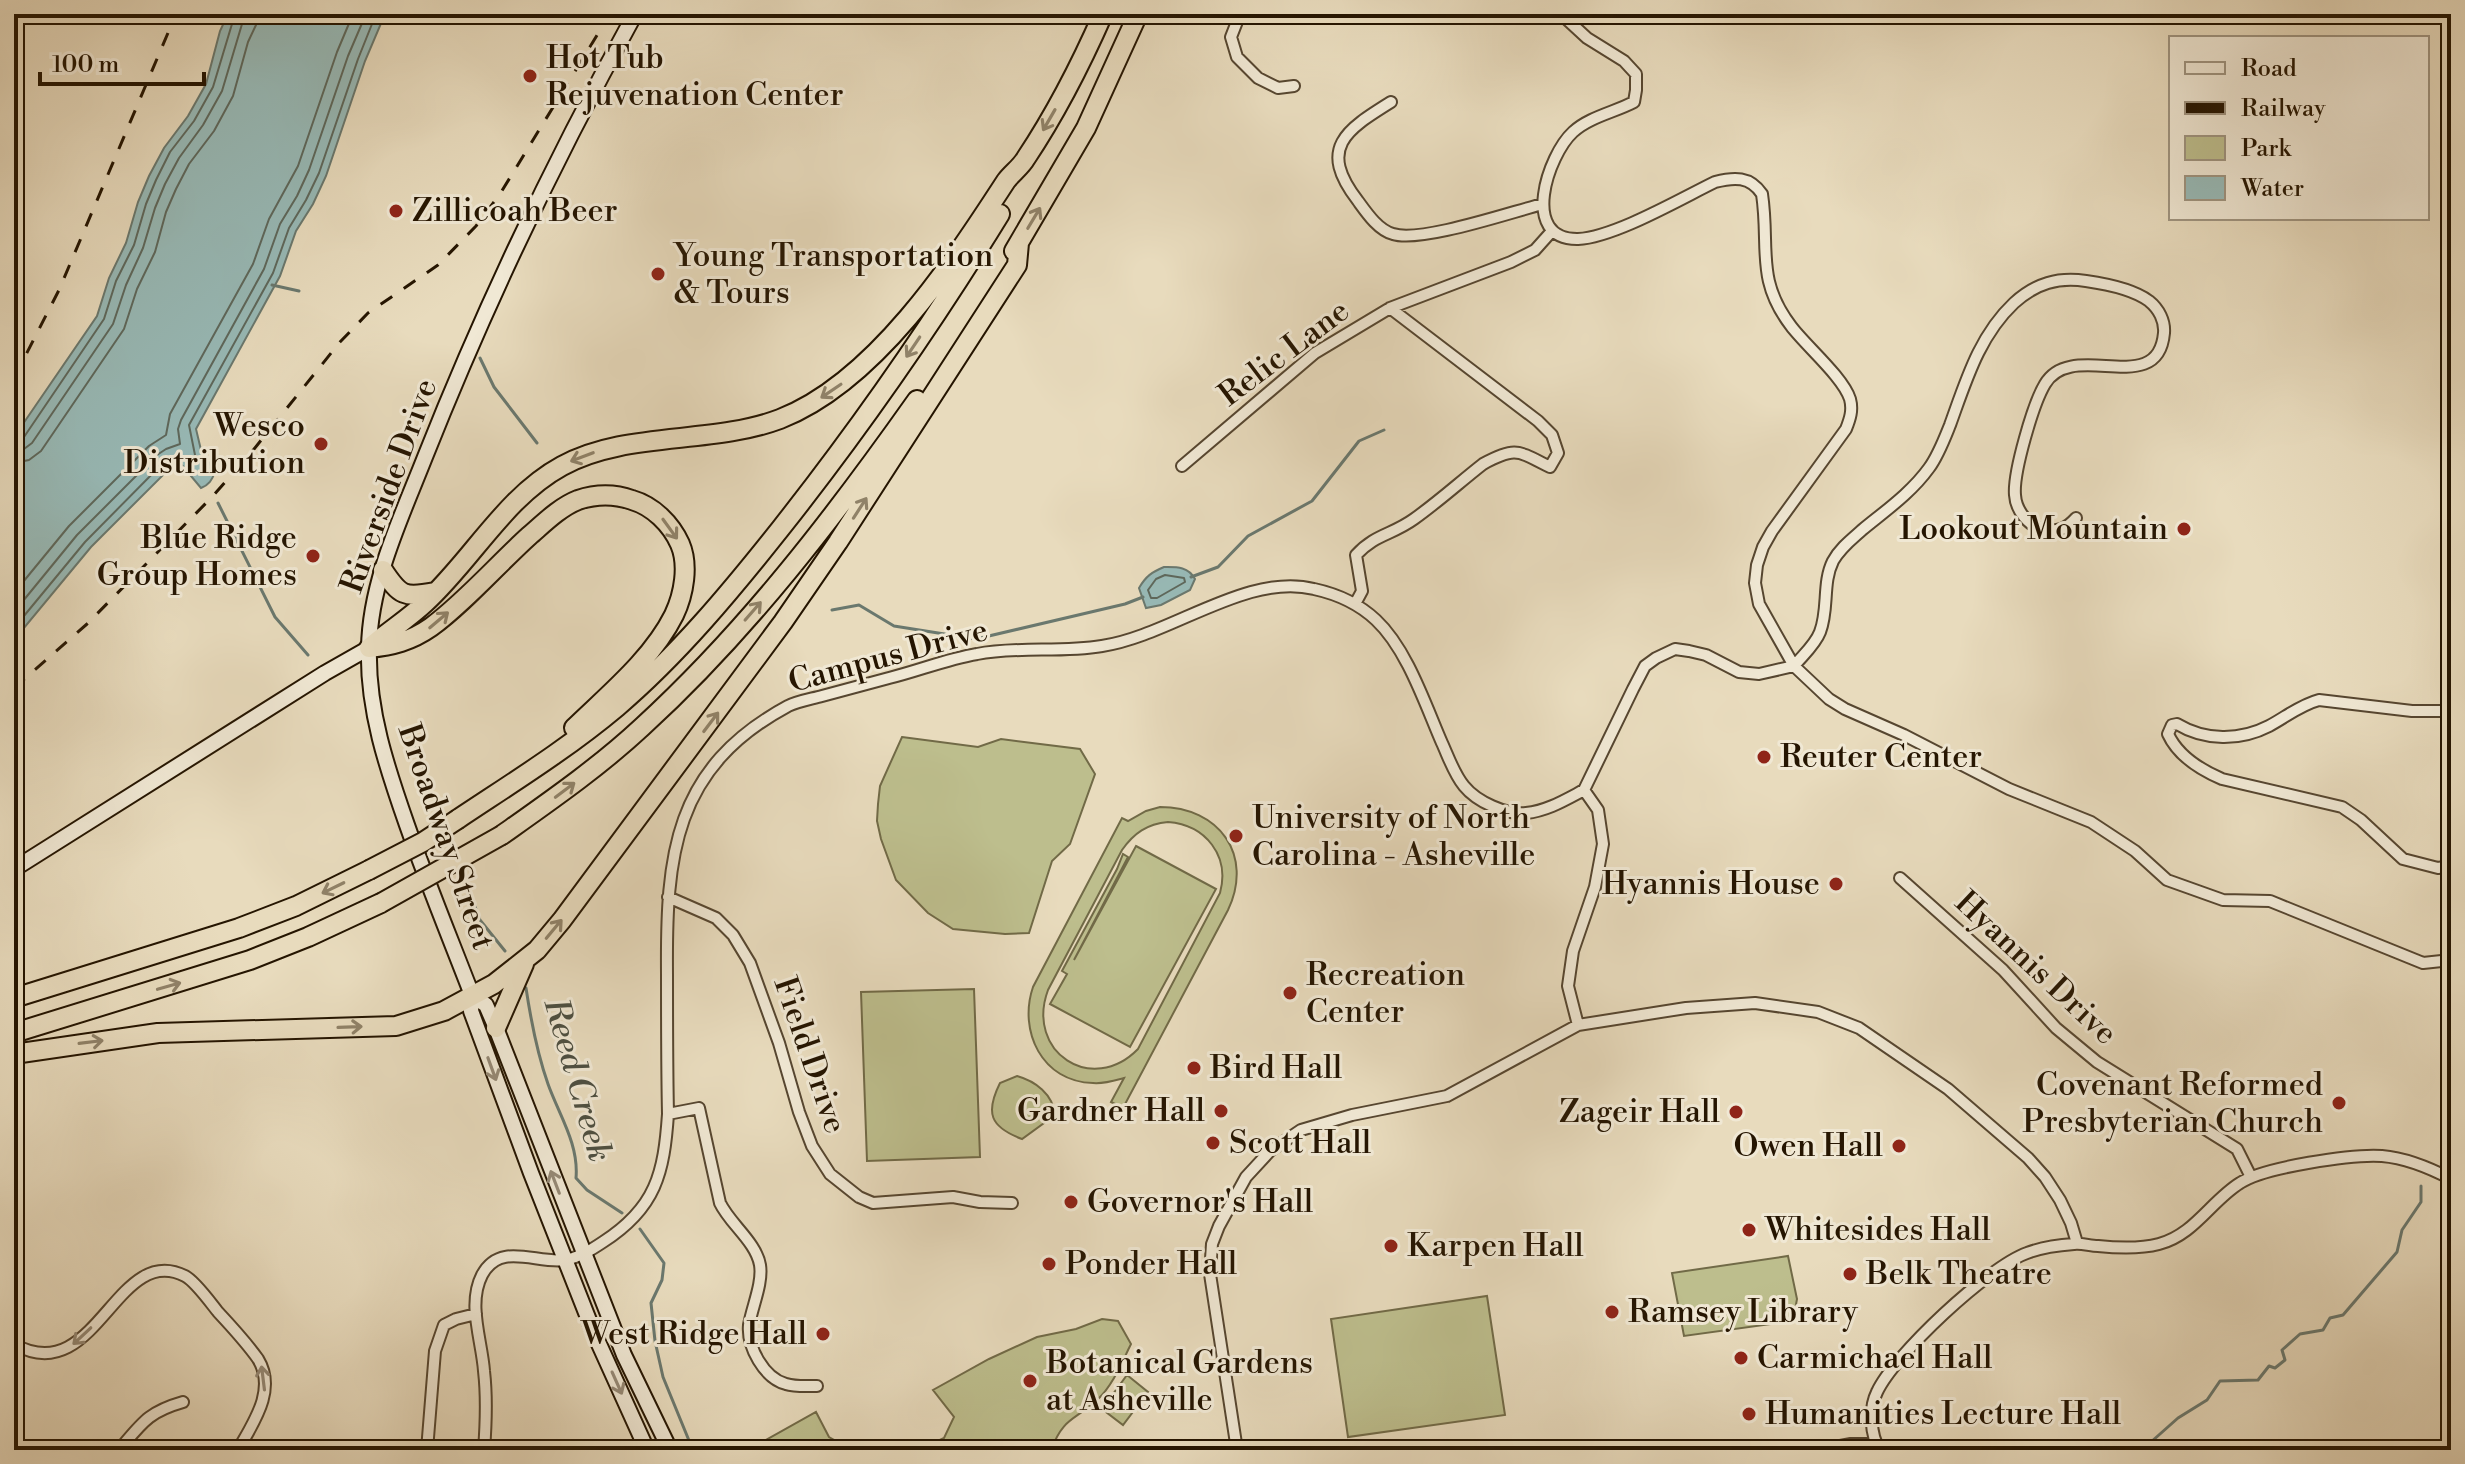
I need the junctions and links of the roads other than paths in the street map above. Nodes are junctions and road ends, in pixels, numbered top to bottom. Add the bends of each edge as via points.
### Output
1 (635, 14) edge
2 (1103, 14) edge
3 (1138, 14) edge
4 (1240, 14) edge
5 (1561, 14) edge
6 (1294, 86) dead end
7 (1391, 102) dead end
8 (1024, 161) junction
9 (1543, 204) junction
10 (1552, 231) junction
11 (1019, 243) junction
12 (1390, 308) junction
13 (1182, 466) dead end
14 (2076, 518) dead end
15 (383, 570) junction
16 (435, 592) junction
17 (1355, 604) junction
18 (369, 648) junction
19 (1794, 666) junction
20 (2440, 711) dead end
21 (540, 763) junction
22 (1584, 790) junction
23 (2451, 866) edge
24 (14, 869) edge
25 (1900, 878) dead end
26 (668, 897) junction
27 (526, 960) junction
28 (2451, 960) edge
29 (472, 995) junction
30 (14, 998) edge
31 (1578, 1025) junction
32 (496, 1028) junction
33 (14, 1033) edge
34 (14, 1054) edge
35 (668, 1114) junction
36 (2251, 1177) junction
37 (2451, 1179) edge
38 (1012, 1203) dead end
39 (2077, 1243) junction
40 (583, 1255) junction
41 (566, 1260) junction
42 (476, 1314) junction
43 (14, 1344) edge
44 (817, 1386) dead end
45 (183, 1402) dead end
46 (1878, 1447) edge
47 (119, 1450) edge
48 (238, 1450) edge
49 (427, 1450) edge
50 (484, 1450) edge
51 (647, 1450) edge
52 (670, 1450) edge
53 (1237, 1450) edge
54 (1819, 1450) edge

1 - 15 main road, Riverside Drive via 569,134 491,297
2 -> 8 highway
11 -> 3 highway via 1086,128
4 - 6 street via 1231,37 1237,57 1258,78 1278,88
5 - 9 street via 1624,61 1636,74 1636,90 1634,102 1572,133 1556,157
7 - 9 street via 1352,127 1338,165 1371,218 1392,234 1422,236
8 -> 16 highway via 908,316 833,390 777,420 581,456 530,489
8 -> 21 highway via 1024,172 1000,213 891,381 752,564 619,705
9 - 10 street via 1542,214
10 - 12 street, Relic Lane via 1535,250 1511,262
10 - 19 street via 1574,239 1600,235 1728,178 1748,180 1762,194 1770,289 1790,325 1843,386 1851,409 1837,444 1772,531 1757,565 1759,604
27 -> 11 highway via 562,920 807,588 1017,265
33 -> 11 highway, bridge via 308,937 502,835 568,788 640,729 719,651 777,583 880,452
12 - 13 street, Relic Lane via 1315,353
12 - 17 street via 1538,421 1552,435 1558,453 1550,467 1511,451 1496,457 1412,521 1377,536 1356,555 1362,591
14 - 19 street via 2061,530 2041,529 2024,517 2015,497 2027,435 2044,386 2071,365 2140,365 2161,346 2164,325 2145,298 2097,283 2058,280 2021,296 1994,324 1931,467 1837,554 1828,575 1819,634
15 - 16 highway via 402,594
15 - 18 main road, Riverside Drive
16 - 18 highway
17 - 22 street, Campus Drive via 1391,638 1464,787 1492,807 1522,814 1545,810
17 - 26 street, Campus Drive via 1310,587 1270,587 1142,637 1102,646 976,654 792,704 756,726 703,780 673,855
18 -> 21 highway via 395,645 429,628 549,519 575,502 616,495 641,503 663,519 681,545 685,574 676,611 638,665
18 - 24 main road
18 - 29 main road, Broadway Street via 382,752
19 - 22 street via 1759,674 1739,672 1706,655 1675,649 1656,658 1645,666
19 - 28 street via 1845,709 2009,789 2091,822 2167,880 2223,900 2270,901 2423,963
20 - 23 street via 2319,700 2245,736 2206,735 2177,724 2168,734 2204,771 2342,807 2403,859
21 -> 30 highway, bridge via 423,842 296,906
22 - 31 street via 1598,810 1603,844 1568,986
25 - 36 street, Hyannis Drive via 2003,970 2056,1028 2097,1062 2237,1149
26 - 35 street, Campus Drive
26 - 38 street, Field Drive via 716,918 750,963 799,1112 830,1174 873,1203 953,1197
27 - 29 highway
27 - 32 highway
29 - 32 main road, Broadway Street via 486,1005
34 -> 29 highway via 158,1033 396,1026 444,1011
29 -> 41 main road, Broadway Street via 471,1011
31 - 39 street via 1755,1003 1818,1012 1859,1028 1948,1089 2028,1158 2060,1200
31 - 53 street via 1447,1096 1301,1130 1270,1151 1246,1177 1212,1244 1210,1274
40 -> 32 main road, Broadway Street
35 - 40 street, Campus Drive via 663,1164 648,1200 632,1221
35 - 44 street via 699,1108 720,1203 760,1265 749,1329 760,1363 785,1384
36 - 37 street via 2281,1168 2382,1156
36 - 39 street via 2174,1238 2140,1247
39 - 46 street via 2027,1252 1951,1307 1875,1394 1871,1419
40 - 41 street, Campus Drive
40 - 52 main road, Broadway Street
41 - 42 street via 496,1259 480,1279
41 -> 51 main road, Broadway Street
42 - 49 street via 444,1325 435,1351
42 - 50 street via 485,1372
48 -> 43 street via 263,1401 262,1366 186,1276 170,1272 142,1277 83,1337 56,1353 38,1354
45 - 47 street via 146,1418
46 - 54 street via 1851,1444

